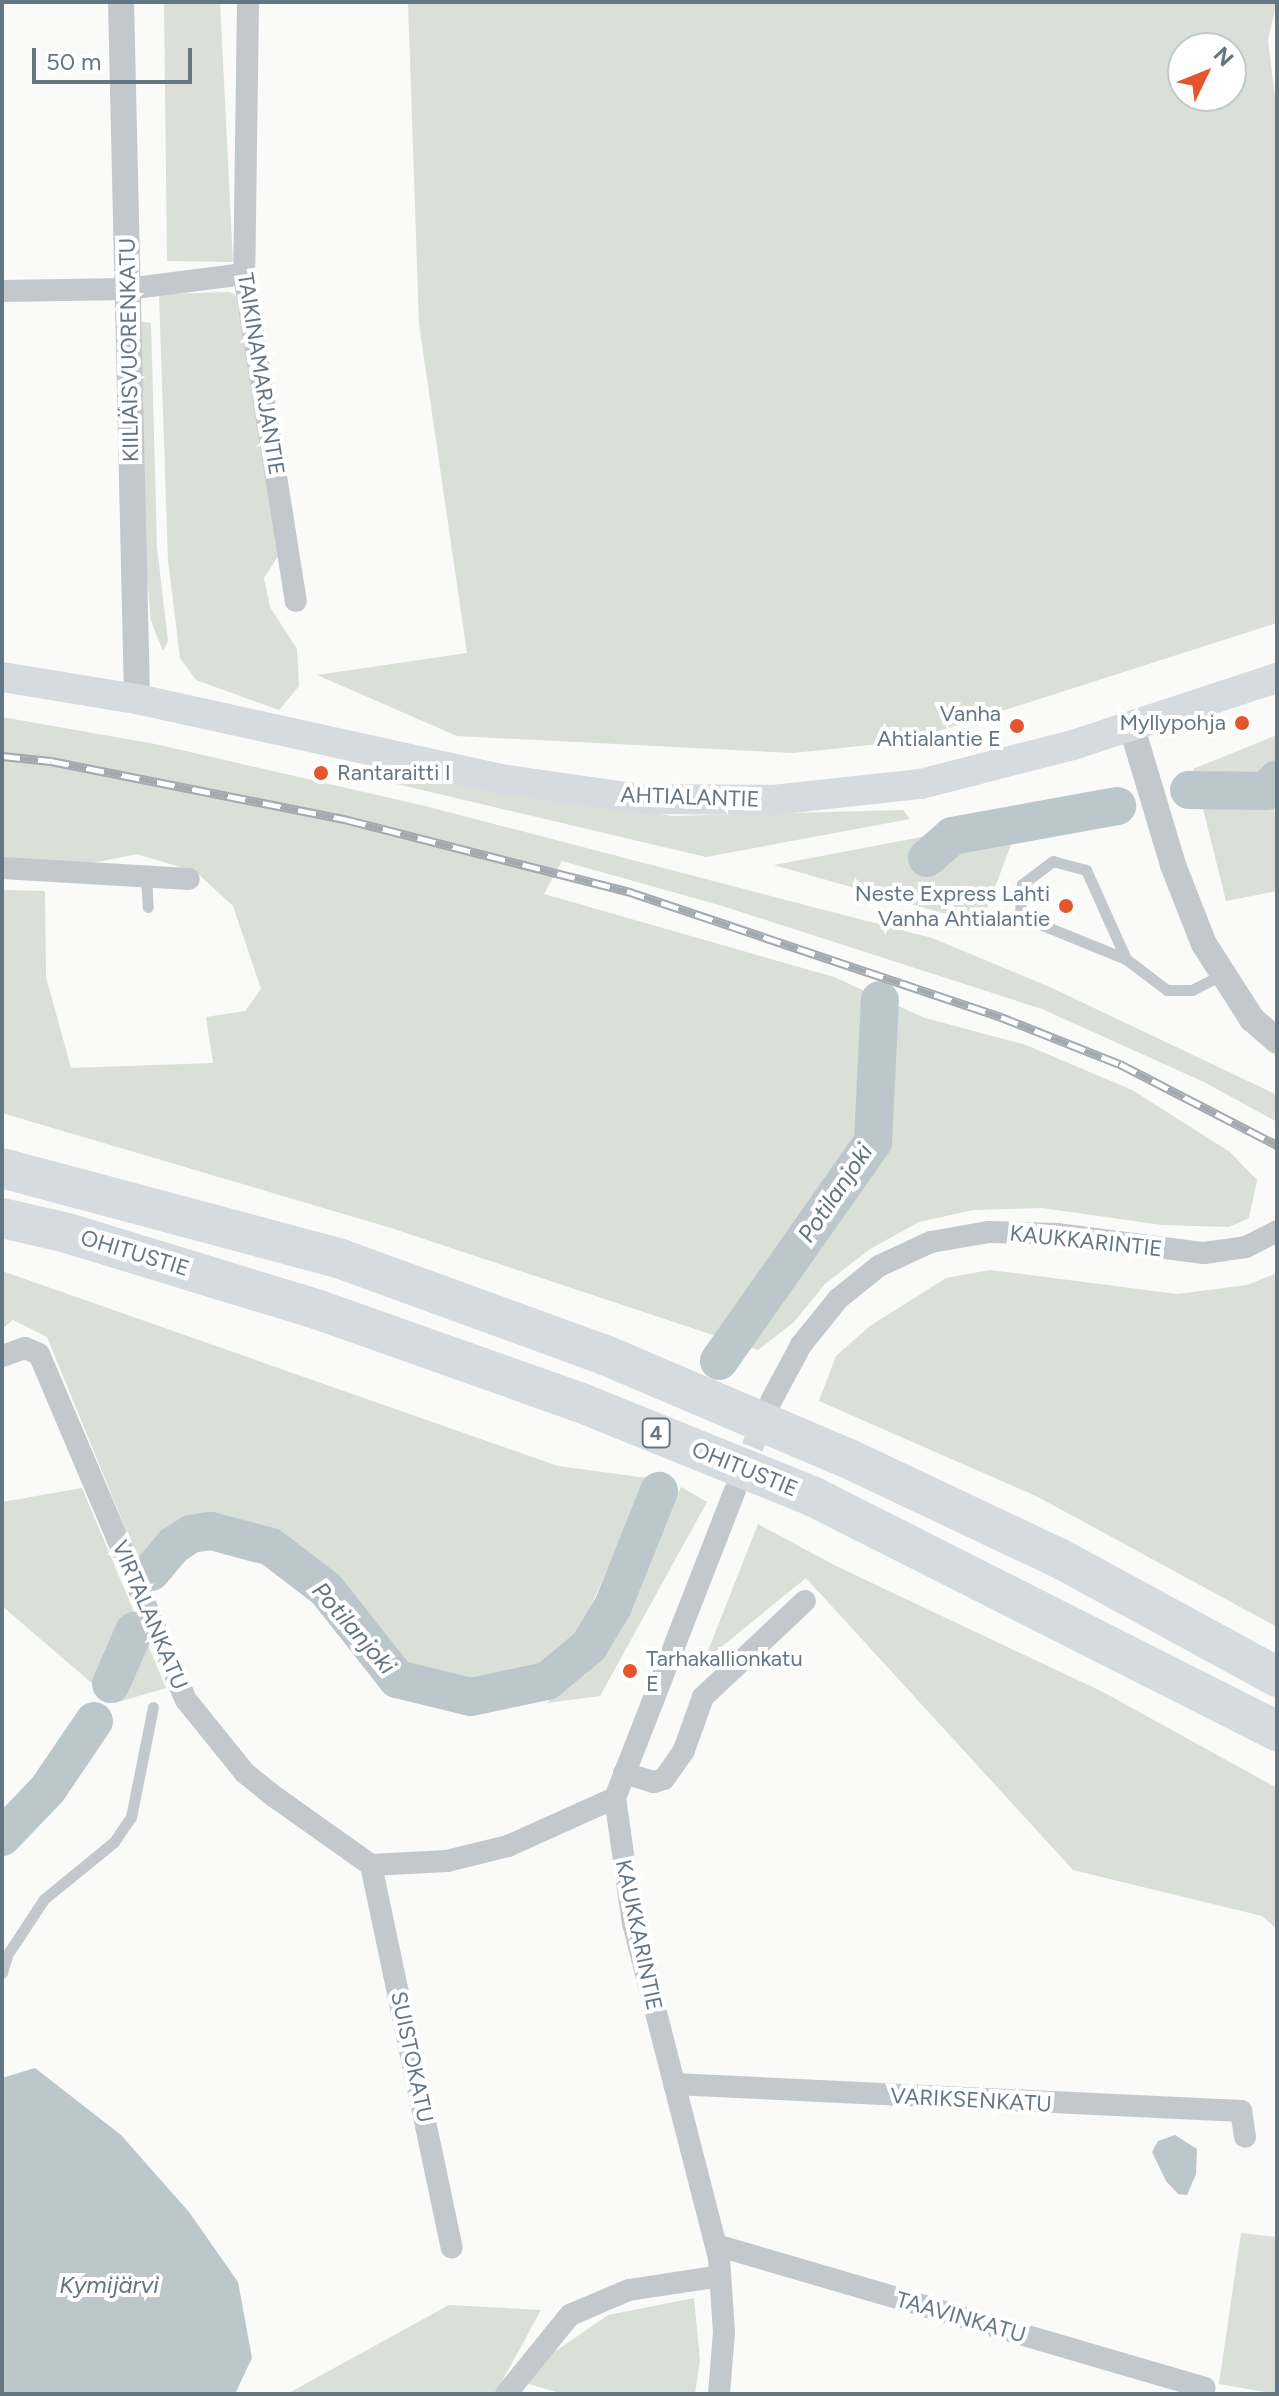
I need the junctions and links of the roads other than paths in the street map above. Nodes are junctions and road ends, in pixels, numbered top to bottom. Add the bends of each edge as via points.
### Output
1 (121, 2) edge
2 (248, 2) edge
3 (244, 274) junction
4 (127, 289) junction
5 (2, 291) edge
6 (296, 601) dead end
7 (2, 677) edge
8 (1277, 678) edge
9 (137, 699) junction
10 (1132, 728) junction
11 (2, 868) edge
12 (146, 873) junction
13 (189, 879) dead end
14 (148, 907) dead end
15 (1126, 959) junction
16 (1220, 976) junction
17 (1277, 1041) edge
18 (2, 1168) edge
19 (2, 1218) edge
20 (1277, 1231) edge
21 (7, 1353) edge
22 (771, 1401) tunnel mouth
23 (735, 1491) tunnel mouth
24 (805, 1601) dead end
25 (1277, 1677) edge
26 (153, 1707) dead end
27 (1277, 1731) edge
28 (624, 1773) junction
29 (615, 1798) junction
30 (371, 1865) junction
31 (2, 1973) edge
32 (674, 2084) junction
33 (1245, 2137) dead end
34 (716, 2245) junction
35 (452, 2248) dead end
36 (720, 2276) junction
37 (1205, 2388) dead end
38 (506, 2394) edge
39 (719, 2394) edge

1 - 4 street, KIILIÄISVUORENKATU
2 - 3 street, TAIKINAMARJANTIE
3 - 4 street
3 - 6 street, TAIKINAMARJANTIE
4 - 5 street
4 - 9 street, KIILIÄISVUORENKATU
7 - 9 main road, AHTIALANTIE
8 - 10 main road, AHTIALANTIE
9 - 10 main road, AHTIALANTIE via 485,776 641,799 773,800 921,784
10 - 16 street via 1173,865
11 - 12 street
12 - 13 street
12 - 14 lane
15 - 15 lane via 1020,916 1022,884 1053,861 1086,870
15 - 16 lane via 1167,990 1192,990
16 - 17 street via 1252,1019
18 - 25 highway, 4 via 341,1259 605,1355 847,1458 1059,1558
19 - 27 highway, OHITUSTIE / 4 via 319,1310 579,1402 814,1497
20 - 22 street, KAUKKARINTIE via 1246,1247 1204,1253 1057,1234 989,1232 931,1242 879,1266 838,1299 801,1345
21 - 30 street, VIRTALANKATU via 25,1348 39,1354 186,1700 245,1773
23 - 28 street, KAUKKARINTIE
24 - 28 street via 703,1697 684,1750 664,1779 654,1782
26 - 31 lane via 131,1817 114,1842 44,1899 7,1955
28 - 29 street, KAUKKARINTIE
29 - 30 street via 508,1846 447,1861
29 - 32 street, KAUKKARINTIE via 633,1924
30 - 35 street, SUISTOKATU
32 - 33 street, VARIKSENKATU via 1241,2111
32 - 34 street, KAUKKARINTIE
34 - 36 street, KAUKKARINTIE
34 - 37 street, TAAVINKATU
36 - 38 street via 629,2290 570,2315
36 - 39 street, KAUKKARINTIE

